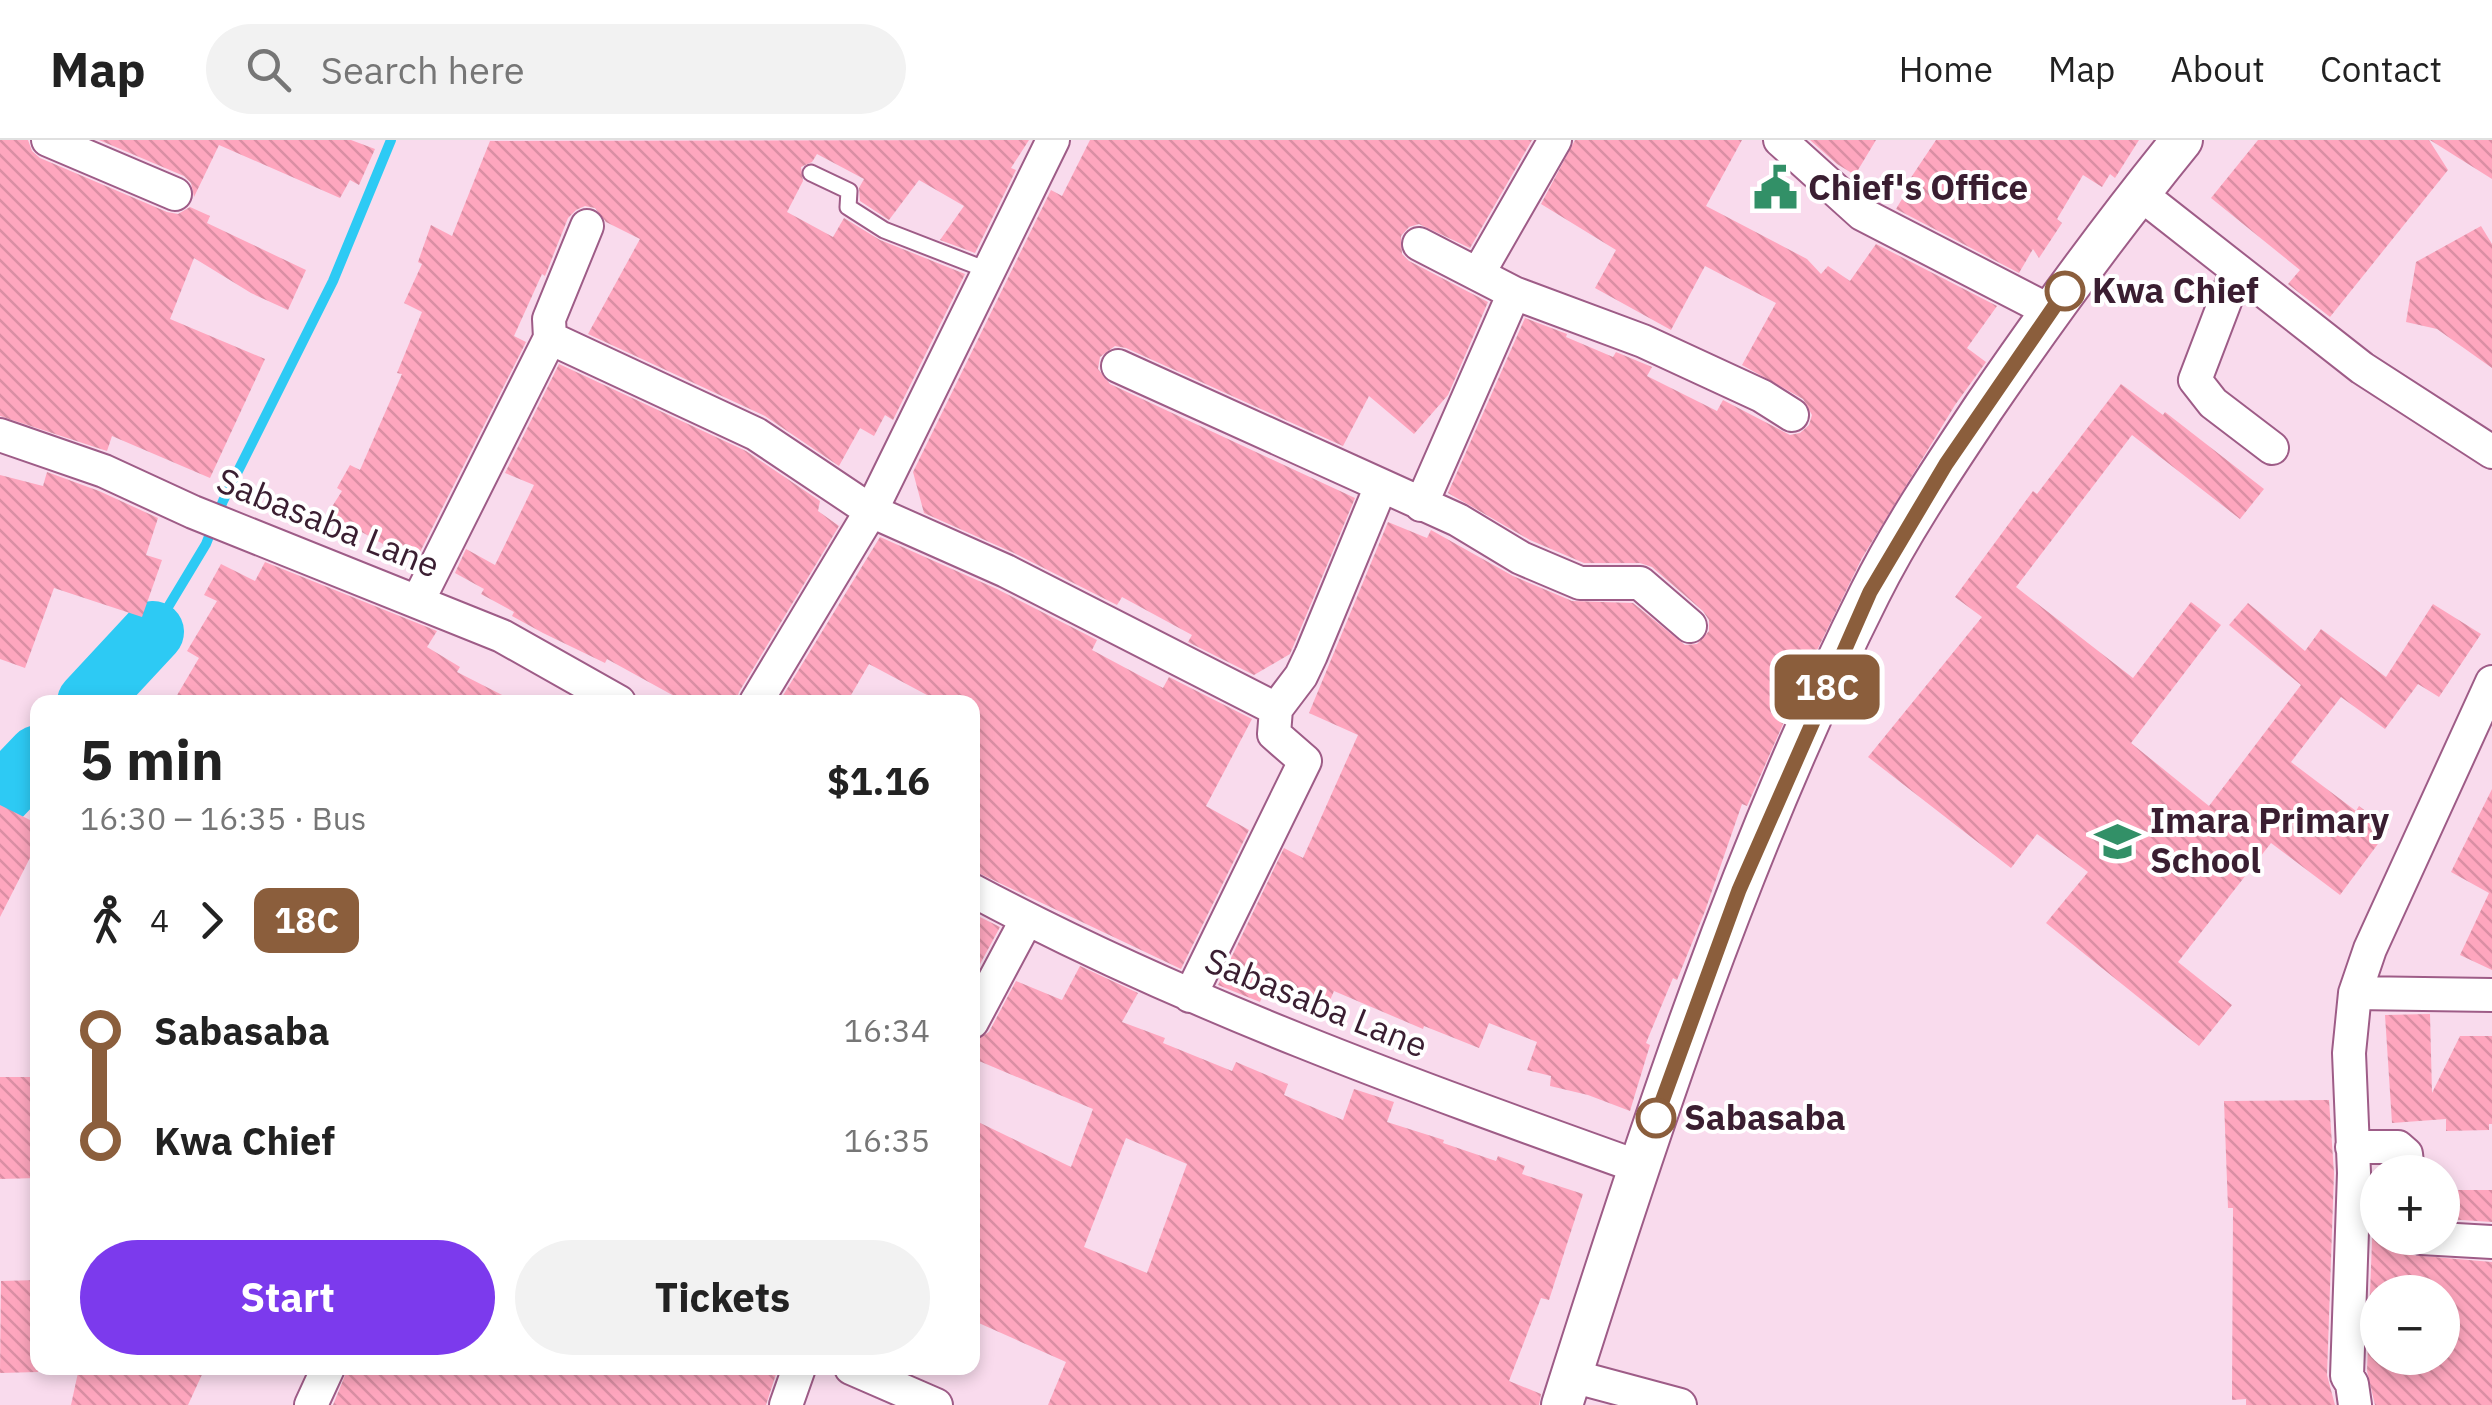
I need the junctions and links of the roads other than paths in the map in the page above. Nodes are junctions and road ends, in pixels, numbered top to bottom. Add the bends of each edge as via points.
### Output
1 (48, 140) edge
2 (1053, 140) edge
3 (1555, 140) edge
4 (1780, 140) edge
5 (2182, 140) edge
6 (811, 173) dead end
7 (2139, 193) junction
8 (175, 194) dead end
9 (588, 226) dead end
10 (1419, 244) dead end
11 (987, 270) junction
12 (2237, 270) junction
13 (1478, 274) junction
14 (1514, 294) junction
15 (2050, 311) junction
16 (550, 338) junction
17 (1118, 366) dead end
18 (1792, 415) dead end
19 (0, 435) edge
20 (2272, 448) dead end
21 (2492, 452) edge
22 (1381, 486) junction
23 (1421, 505) junction
24 (871, 511) junction
25 (418, 601) junction
26 (1690, 626) dead end
27 (2492, 682) edge
28 (607, 695) edge
29 (760, 695) edge
30 (1276, 708) junction
31 (980, 894) edge
32 (1027, 919) junction
33 (2355, 994) junction
34 (1190, 996) junction
35 (2492, 996) edge
36 (980, 1007) edge
37 (2352, 1147) junction
38 (2406, 1155) edge
39 (1639, 1167) junction
40 (2460, 1240) edge
41 (2492, 1242) edge
42 (325, 1375) edge
43 (797, 1375) edge
44 (867, 1375) edge
45 (1567, 1390) edge
46 (311, 1405) edge
47 (786, 1405) edge
48 (936, 1405) edge
49 (1680, 1405) edge
50 (2354, 1405) edge

1 - 8 street
2 - 11 street
3 - 13 street
4 - 15 street via 1862,214
5 - 7 street
6 - 11 lane via 849,191 848,207 884,230
7 - 12 street
7 - 15 street
9 - 16 street via 549,319
10 - 13 street
11 - 24 street
12 - 20 street via 2195,380 2212,403
12 - 21 street via 2362,368
13 - 14 street
14 - 18 street via 1643,340
14 - 23 street
15 - 39 street via 1946,464 1870,592 1739,890
16 - 24 street via 756,434
16 - 25 street
17 - 22 street
19 - 25 street, Sabasaba Lane
22 - 23 street
22 - 30 street via 1311,655
23 - 26 street via 1580,583 1640,584
24 - 29 street
24 - 30 street via 1006,571
25 - 28 street, Sabasaba Lane via 502,636
27 - 33 street
30 - 34 street via 1274,734 1305,762
31 - 32 street, Sabasaba Lane
32 - 34 street, Sabasaba Lane
32 - 36 street
33 - 35 street
33 - 37 street
34 - 39 street, Sabasaba Lane
37 - 38 street via 2398,1147
37 - 50 street via 2347,1376
39 - 45 street
40 - 41 street
42 - 46 street
43 - 47 street
44 - 48 street
45 - 49 street

